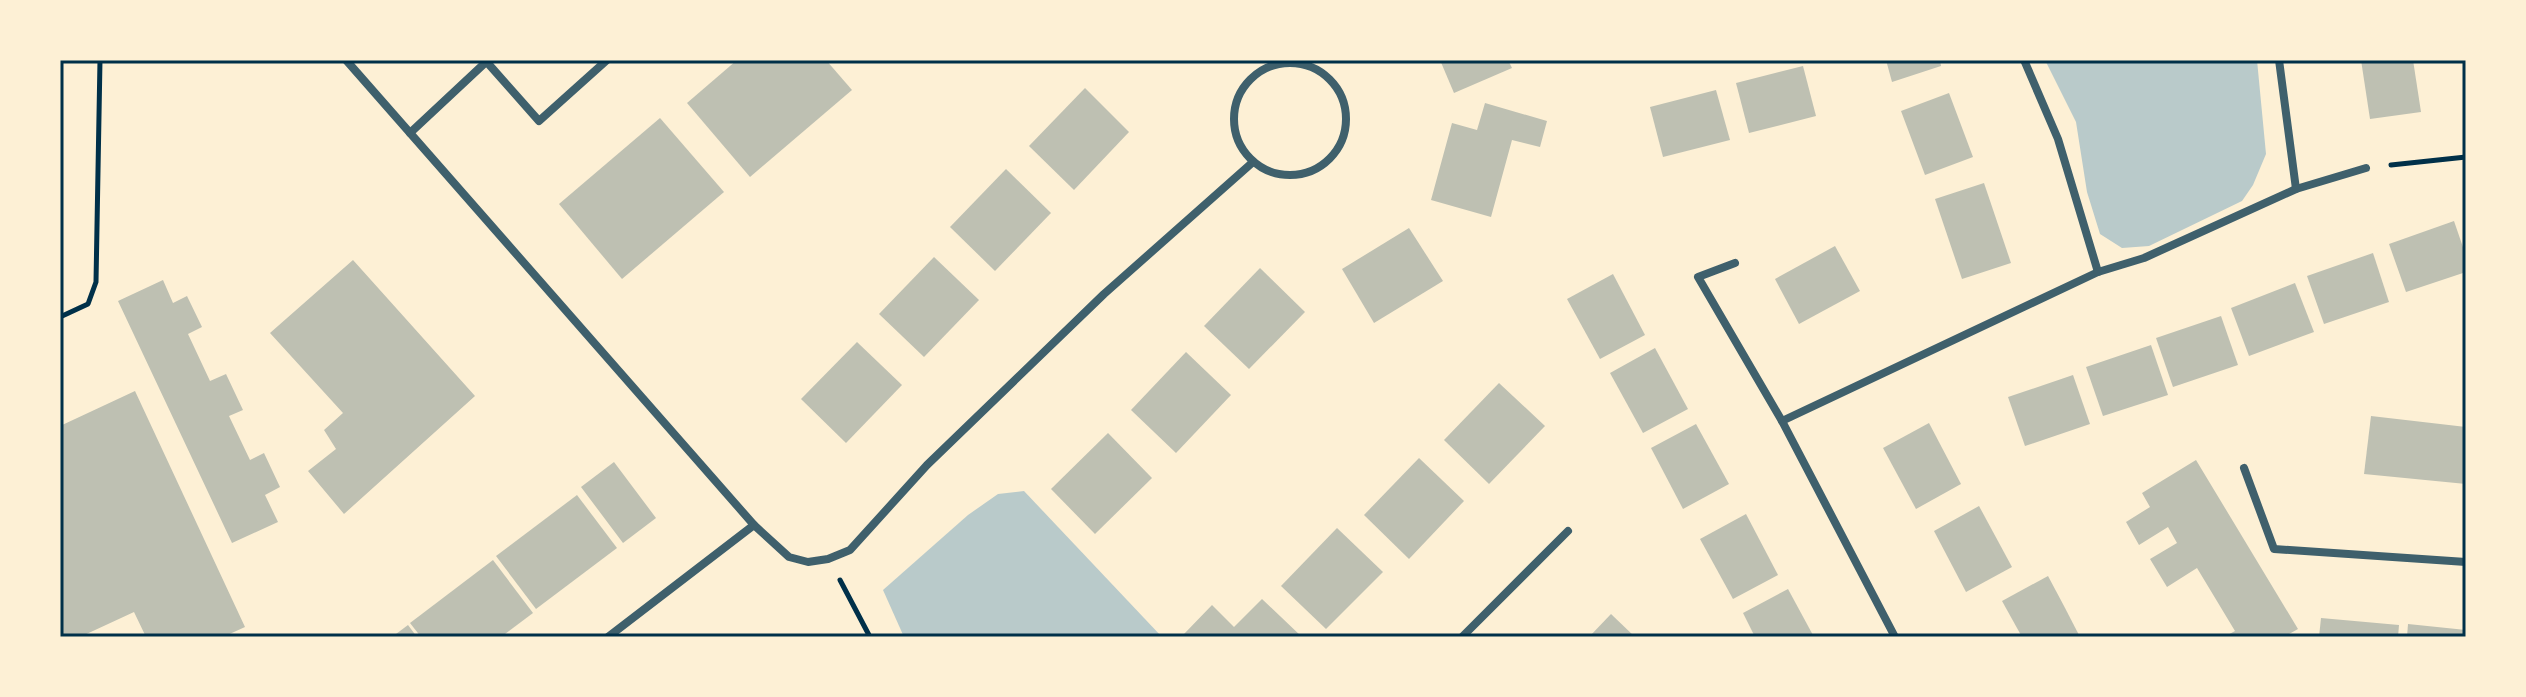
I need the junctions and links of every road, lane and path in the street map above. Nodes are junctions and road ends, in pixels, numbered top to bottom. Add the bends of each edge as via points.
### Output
1 (100, 60) edge
2 (346, 60) edge
3 (607, 60) edge
4 (2024, 60) edge
5 (2279, 60) edge
6 (486, 61) edge
7 (410, 133) junction
8 (2466, 157) edge
9 (1253, 162) junction
10 (2366, 168) joint
11 (2296, 189) junction
12 (1735, 263) dead end
13 (2098, 272) junction
14 (60, 317) edge
15 (1782, 421) junction
16 (2244, 468) dead end
17 (754, 525) junction
18 (1568, 531) dead end
19 (828, 559) junction
20 (2466, 562) edge
21 (608, 637) edge
22 (870, 637) edge
23 (1462, 637) edge
24 (1895, 637) edge

1 - 14 path via 96,282 88,304
2 - 7 street
3 - 6 street via 539,121
4 - 13 street via 2058,139
5 - 11 street
6 - 7 street
7 - 17 street
8 - 10 path
9 - 9 street via 1239,145 1233,122 1242,88 1260,70 1280,62 1303,63 1332,80 1344,102 1346,126 1341,143 1324,164 1296,175 1268,171
9 - 19 street via 1104,294 927,465 850,550
10 - 11 street
11 - 13 street via 2144,258
12 - 15 street via 1698,277
13 - 15 street
15 - 24 street
16 - 20 street via 2274,549
17 - 19 street via 789,557 808,562
17 - 21 street
18 - 23 street
19 - 22 path

